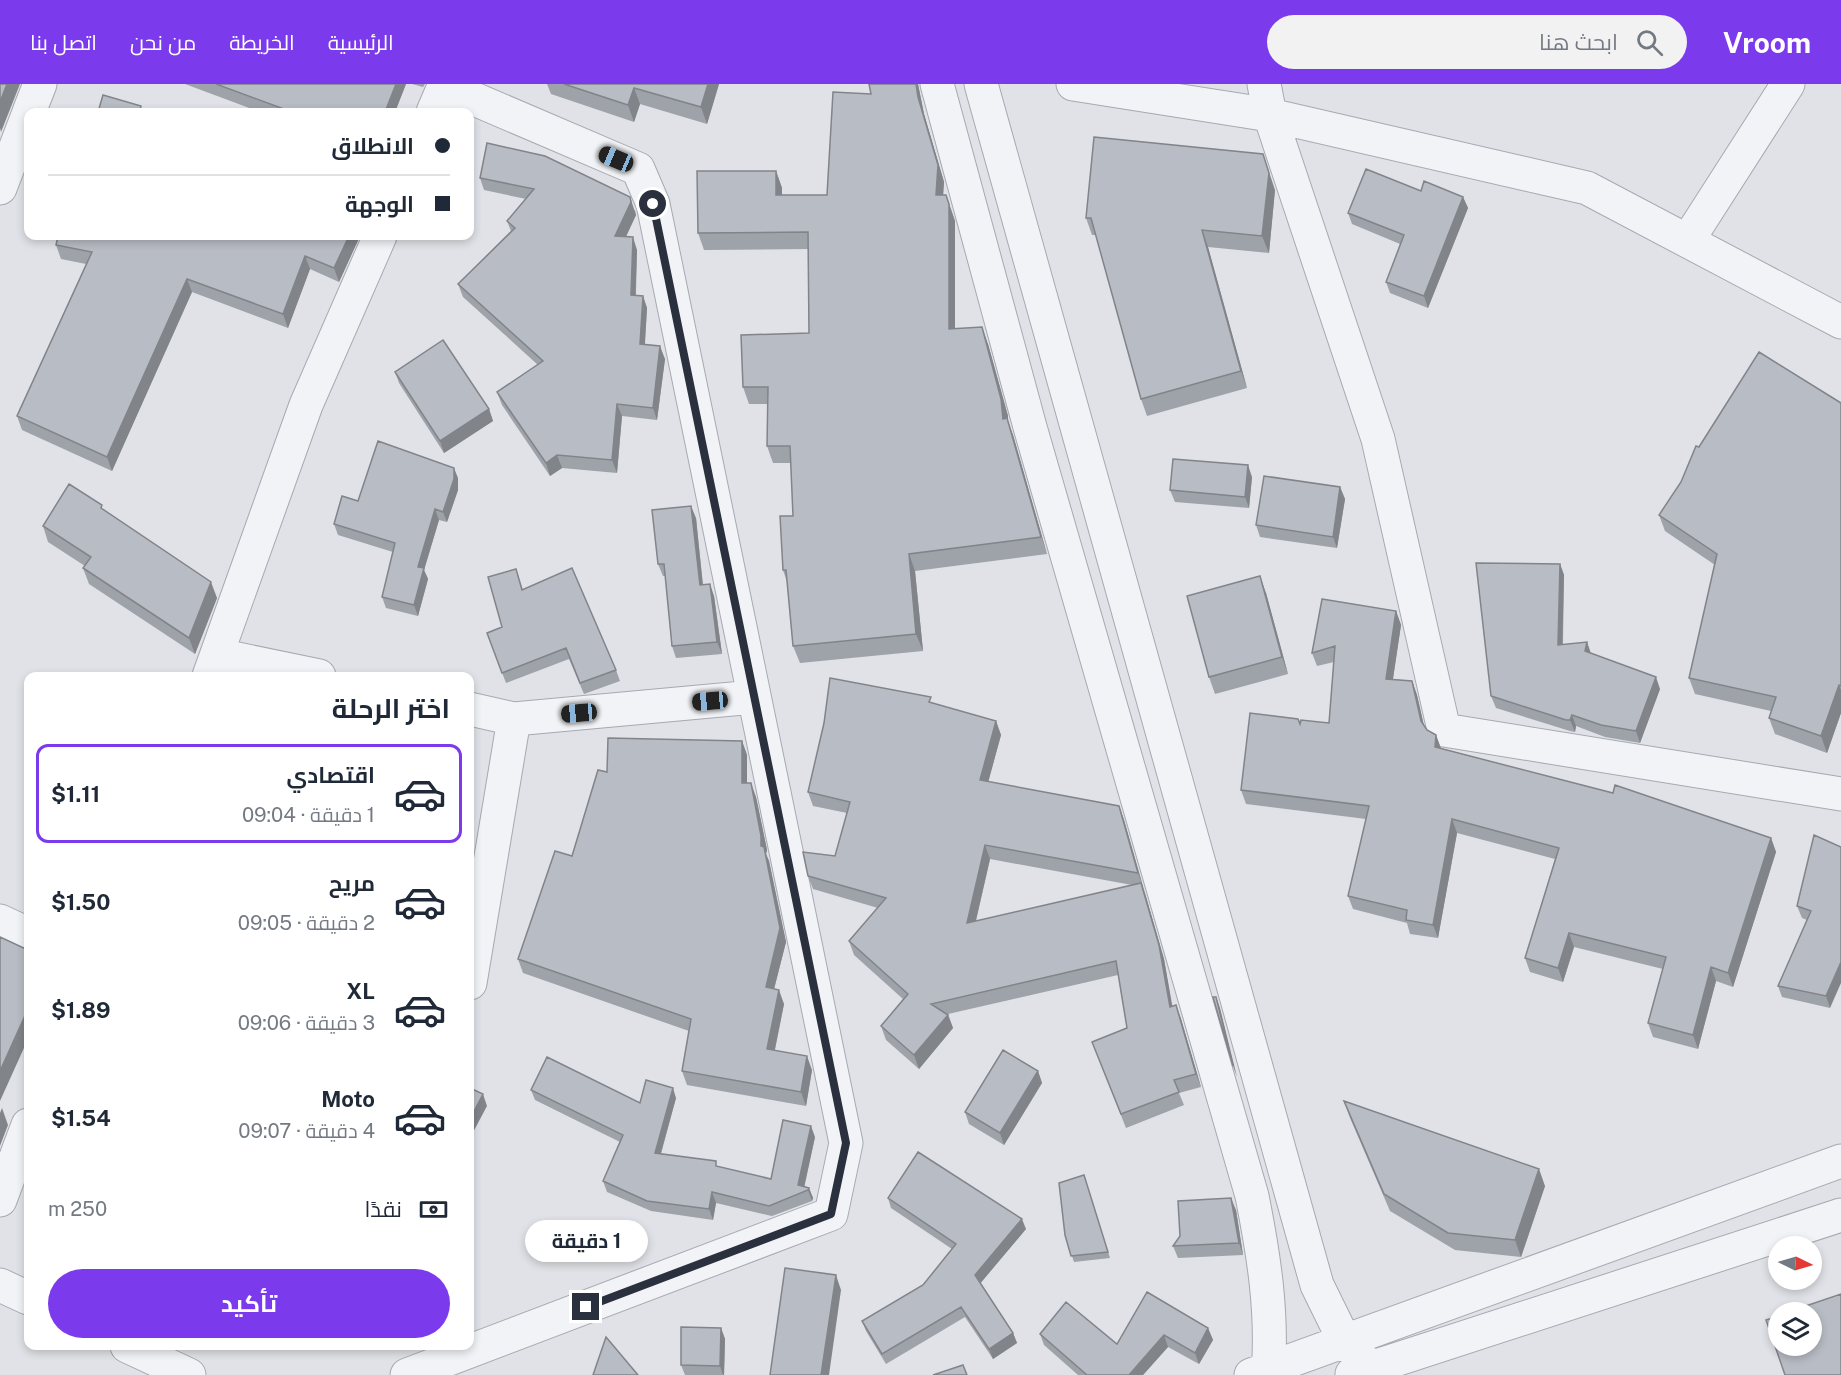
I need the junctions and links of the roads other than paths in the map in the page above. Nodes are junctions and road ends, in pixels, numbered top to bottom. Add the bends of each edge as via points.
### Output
1 (40, 84) edge
2 (937, 84) edge
3 (981, 84) edge
4 (1073, 84) edge
5 (1788, 84) edge
6 (441, 94) edge
7 (1267, 99) edge
8 (31, 108) edge
9 (24, 127) edge
10 (0, 188) edge
11 (378, 240) edge
12 (1688, 240) junction
13 (1841, 322) edge
14 (214, 666) edge
15 (276, 672) edge
16 (754, 697) junction
17 (474, 710) edge
18 (514, 719) junction
19 (1841, 794) edge
20 (0, 921) edge
21 (24, 932) edge
22 (474, 959) edge
23 (24, 1136) edge
24 (1841, 1161) edge
25 (0, 1200) edge
26 (1841, 1215) edge
27 (0, 1285) edge
28 (24, 1296) edge
29 (1344, 1340) junction
30 (474, 1349) edge
31 (136, 1350) edge
32 (408, 1350) edge
33 (471, 1350) edge
34 (1360, 1371) edge
35 (1262, 1373) edge
36 (189, 1375) edge
37 (405, 1375) edge

1 - 8 street
2 - 35 street via 1034,439 1251,1196 1267,1278
3 - 29 street via 1317,1285
4 - 7 street
5 - 12 street
6 - 16 street via 638,169 653,204
7 - 12 street via 1587,188
7 - 19 street via 1378,439 1444,730
9 - 10 street
11 - 14 street via 306,405
12 - 13 street
14 - 15 street
16 - 18 street
16 - 30 street via 846,1143 831,1214
17 - 18 street
18 - 22 street
20 - 21 street
23 - 25 street
24 - 29 street
26 - 34 street
27 - 28 street
29 - 34 street
29 - 35 street
31 - 36 street
32 - 37 street
33 - 37 street

